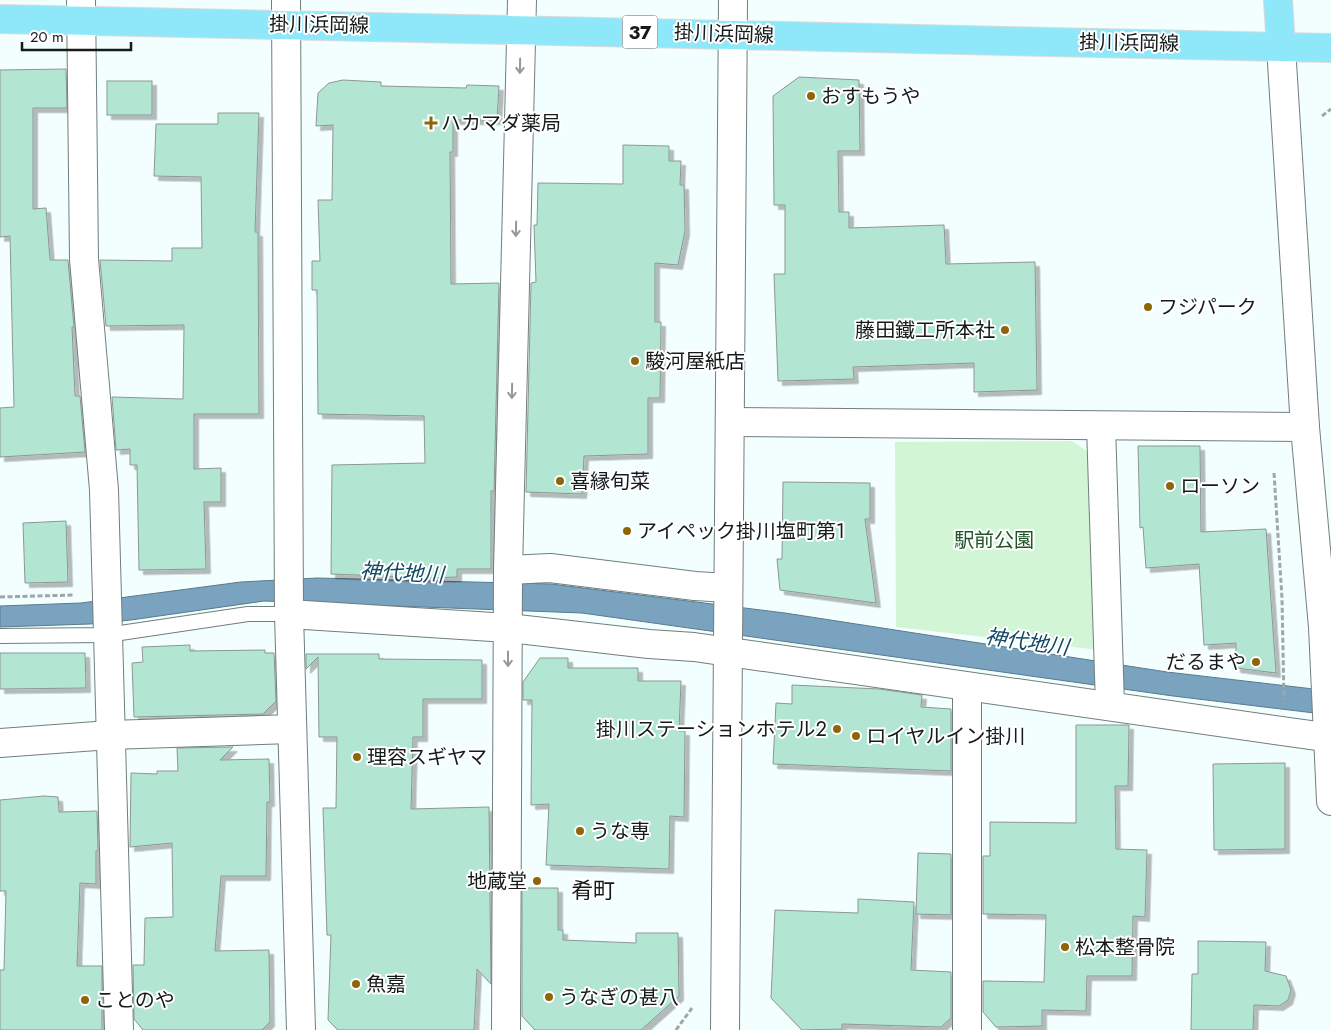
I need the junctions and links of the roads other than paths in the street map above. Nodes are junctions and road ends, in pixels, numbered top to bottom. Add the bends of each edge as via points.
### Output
1 (522, 0) edge
2 (733, 0) edge
3 (1278, 0) edge
4 (81, 10) edge
5 (286, 12) edge
6 (0, 18) edge
7 (521, 30) junction
8 (733, 35) junction
9 (1281, 46) junction
10 (1331, 48) edge
11 (730, 422) junction
12 (1101, 426) junction
13 (1305, 427) junction
14 (508, 570) junction
15 (728, 588) junction
16 (289, 614) junction
17 (508, 628) junction
18 (107, 635) junction
19 (0, 636) edge
20 (728, 652) junction
21 (968, 687) junction
22 (1110, 702) junction
23 (292, 729) junction
24 (110, 736) junction
25 (1330, 738) edge
26 (0, 743) edge
27 (1331, 801) edge
28 (119, 1030) edge
29 (301, 1030) edge
30 (506, 1030) edge
31 (725, 1030) edge
32 (967, 1030) edge

1 - 7 street
2 - 8 street
3 - 9 main road
4 - 5 main road, 掛川浜岡線 / 37
4 - 6 main road, 掛川浜岡線 / 37
4 - 18 street via 84,259 104,490
5 - 7 main road, 掛川浜岡線 / 37
5 - 16 street
7 - 8 main road, 掛川浜岡線 / 37
7 -> 14 street
8 - 9 main road, 掛川浜岡線 / 37
8 - 11 street
9 - 10 main road, 掛川浜岡線
9 - 13 street
11 - 12 street
11 - 15 street
12 - 13 street
12 - 22 street
13 - 25 street
14 - 15 street via 550,568
14 - 17 street
15 - 20 street
16 - 17 street
16 - 18 lane via 248,614
16 - 23 street
17 - 20 street
17 -> 30 street
18 - 19 lane
18 - 24 street
20 - 21 street
20 - 31 street
21 - 22 street
21 - 32 street
22 - 25 street
23 - 24 street
23 - 29 street
24 - 26 street
24 - 28 street
25 - 27 street

